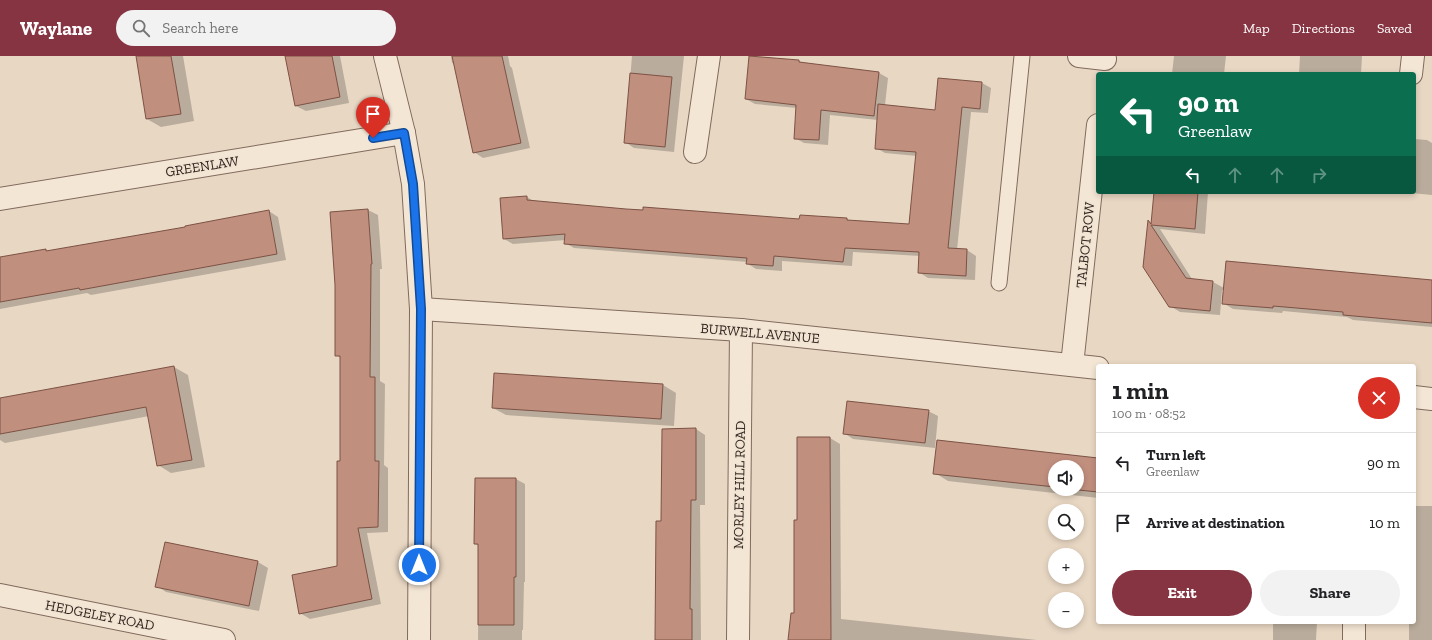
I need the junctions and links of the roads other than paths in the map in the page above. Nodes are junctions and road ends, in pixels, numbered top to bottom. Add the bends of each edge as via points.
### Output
1 (385, 56) edge
2 (709, 56) edge
3 (1022, 56) edge
4 (1079, 56) edge
5 (1413, 56) edge
6 (1104, 63) edge
7 (1411, 72) edge
8 (404, 133) junction
9 (1096, 143) edge
10 (695, 152) dead end
11 (0, 200) edge
12 (998, 283) dead end
13 (421, 309) junction
14 (741, 330) junction
15 (1072, 365) junction
16 (1096, 368) edge
17 (1416, 397) edge
18 (1432, 399) edge
19 (0, 595) edge
20 (1354, 624) edge
21 (224, 640) edge
22 (419, 640) edge
23 (738, 640) edge
24 (1354, 640) edge

1 - 8 street
2 - 10 street
3 - 12 lane
4 - 6 street
5 - 7 street
8 - 11 street, GREENLAW
8 - 13 street via 413,184
9 - 15 street, TALBOT ROW
13 - 14 street, BURWELL AVENUE
13 - 22 street
14 - 15 street, BURWELL AVENUE
14 - 23 street, MORLEY HILL ROAD
15 - 16 street, BURWELL AVENUE
17 - 18 street
19 - 21 street, HEDGELEY ROAD
20 - 24 street

